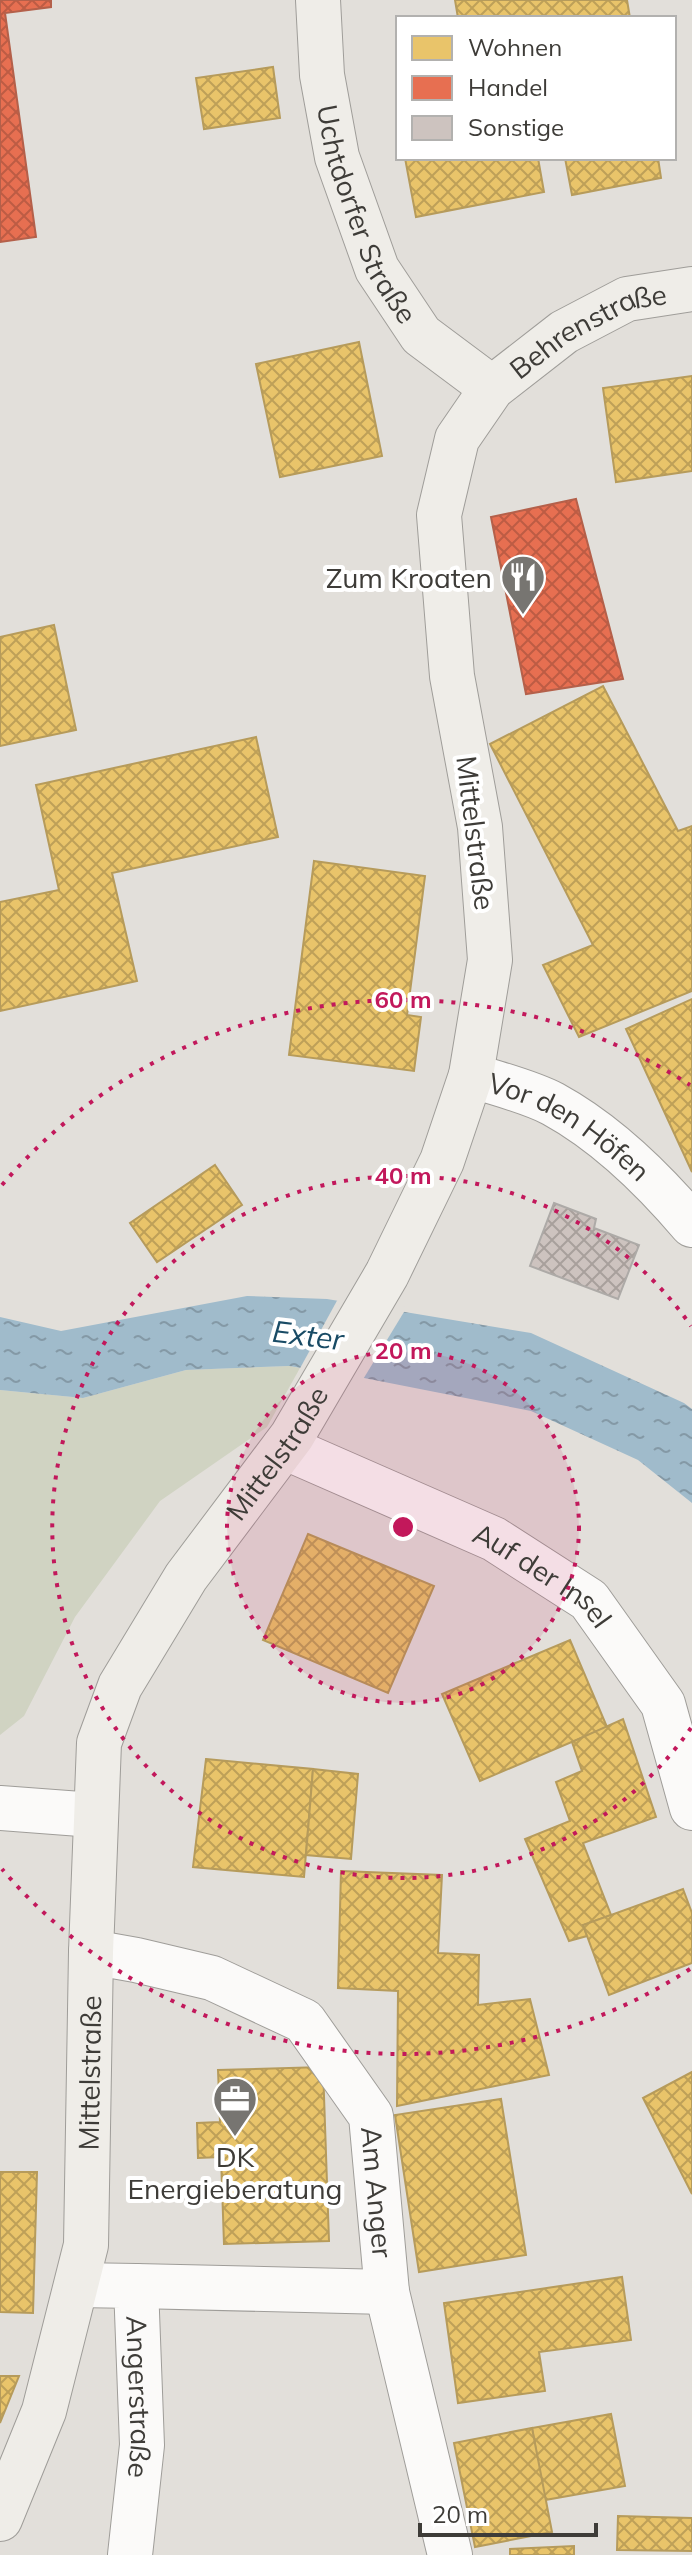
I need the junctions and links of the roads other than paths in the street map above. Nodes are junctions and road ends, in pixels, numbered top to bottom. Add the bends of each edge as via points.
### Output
1 (318, 0) edge
2 (692, 289) edge
3 (492, 388) junction
4 (471, 1075) junction
5 (692, 1225) edge
6 (288, 1442) junction
7 (0, 1808) edge
8 (692, 1808) edge
9 (94, 1815) junction
10 (91, 1952) junction
11 (77, 2285) junction
12 (136, 2286) junction
13 (387, 2292) junction
14 (0, 2519) edge
15 (130, 2555) edge
16 (450, 2555) edge

1 - 3 main road, Uchtdorfer Straße via 322,75 337,157 377,269 421,335
2 - 3 main road, Behrenstraße via 627,299 564,332
3 - 4 main road, Mittelstraße via 457,439 439,515 452,676 480,827 490,960
4 - 5 street, Vor den Höfen via 552,1103 613,1146
4 - 6 main road, Mittelstraße via 442,1161 387,1274
6 - 8 street, Auf der Insel via 494,1539 589,1600 663,1704
6 - 9 main road, Mittelstraße via 186,1577 120,1686 99,1743
7 - 9 street
9 - 10 main road, Mittelstraße
10 - 11 main road, Mittelstraße via 86,2245
10 - 13 street, Am Anger via 212,1978 304,2021 371,2116
11 - 12 street, Angerstraße
11 - 14 main road, Mittelstraße via 44,2411
12 - 13 street, Angerstraße
12 - 15 street, Angerstraße via 142,2445
13 - 16 street, Am Anger

